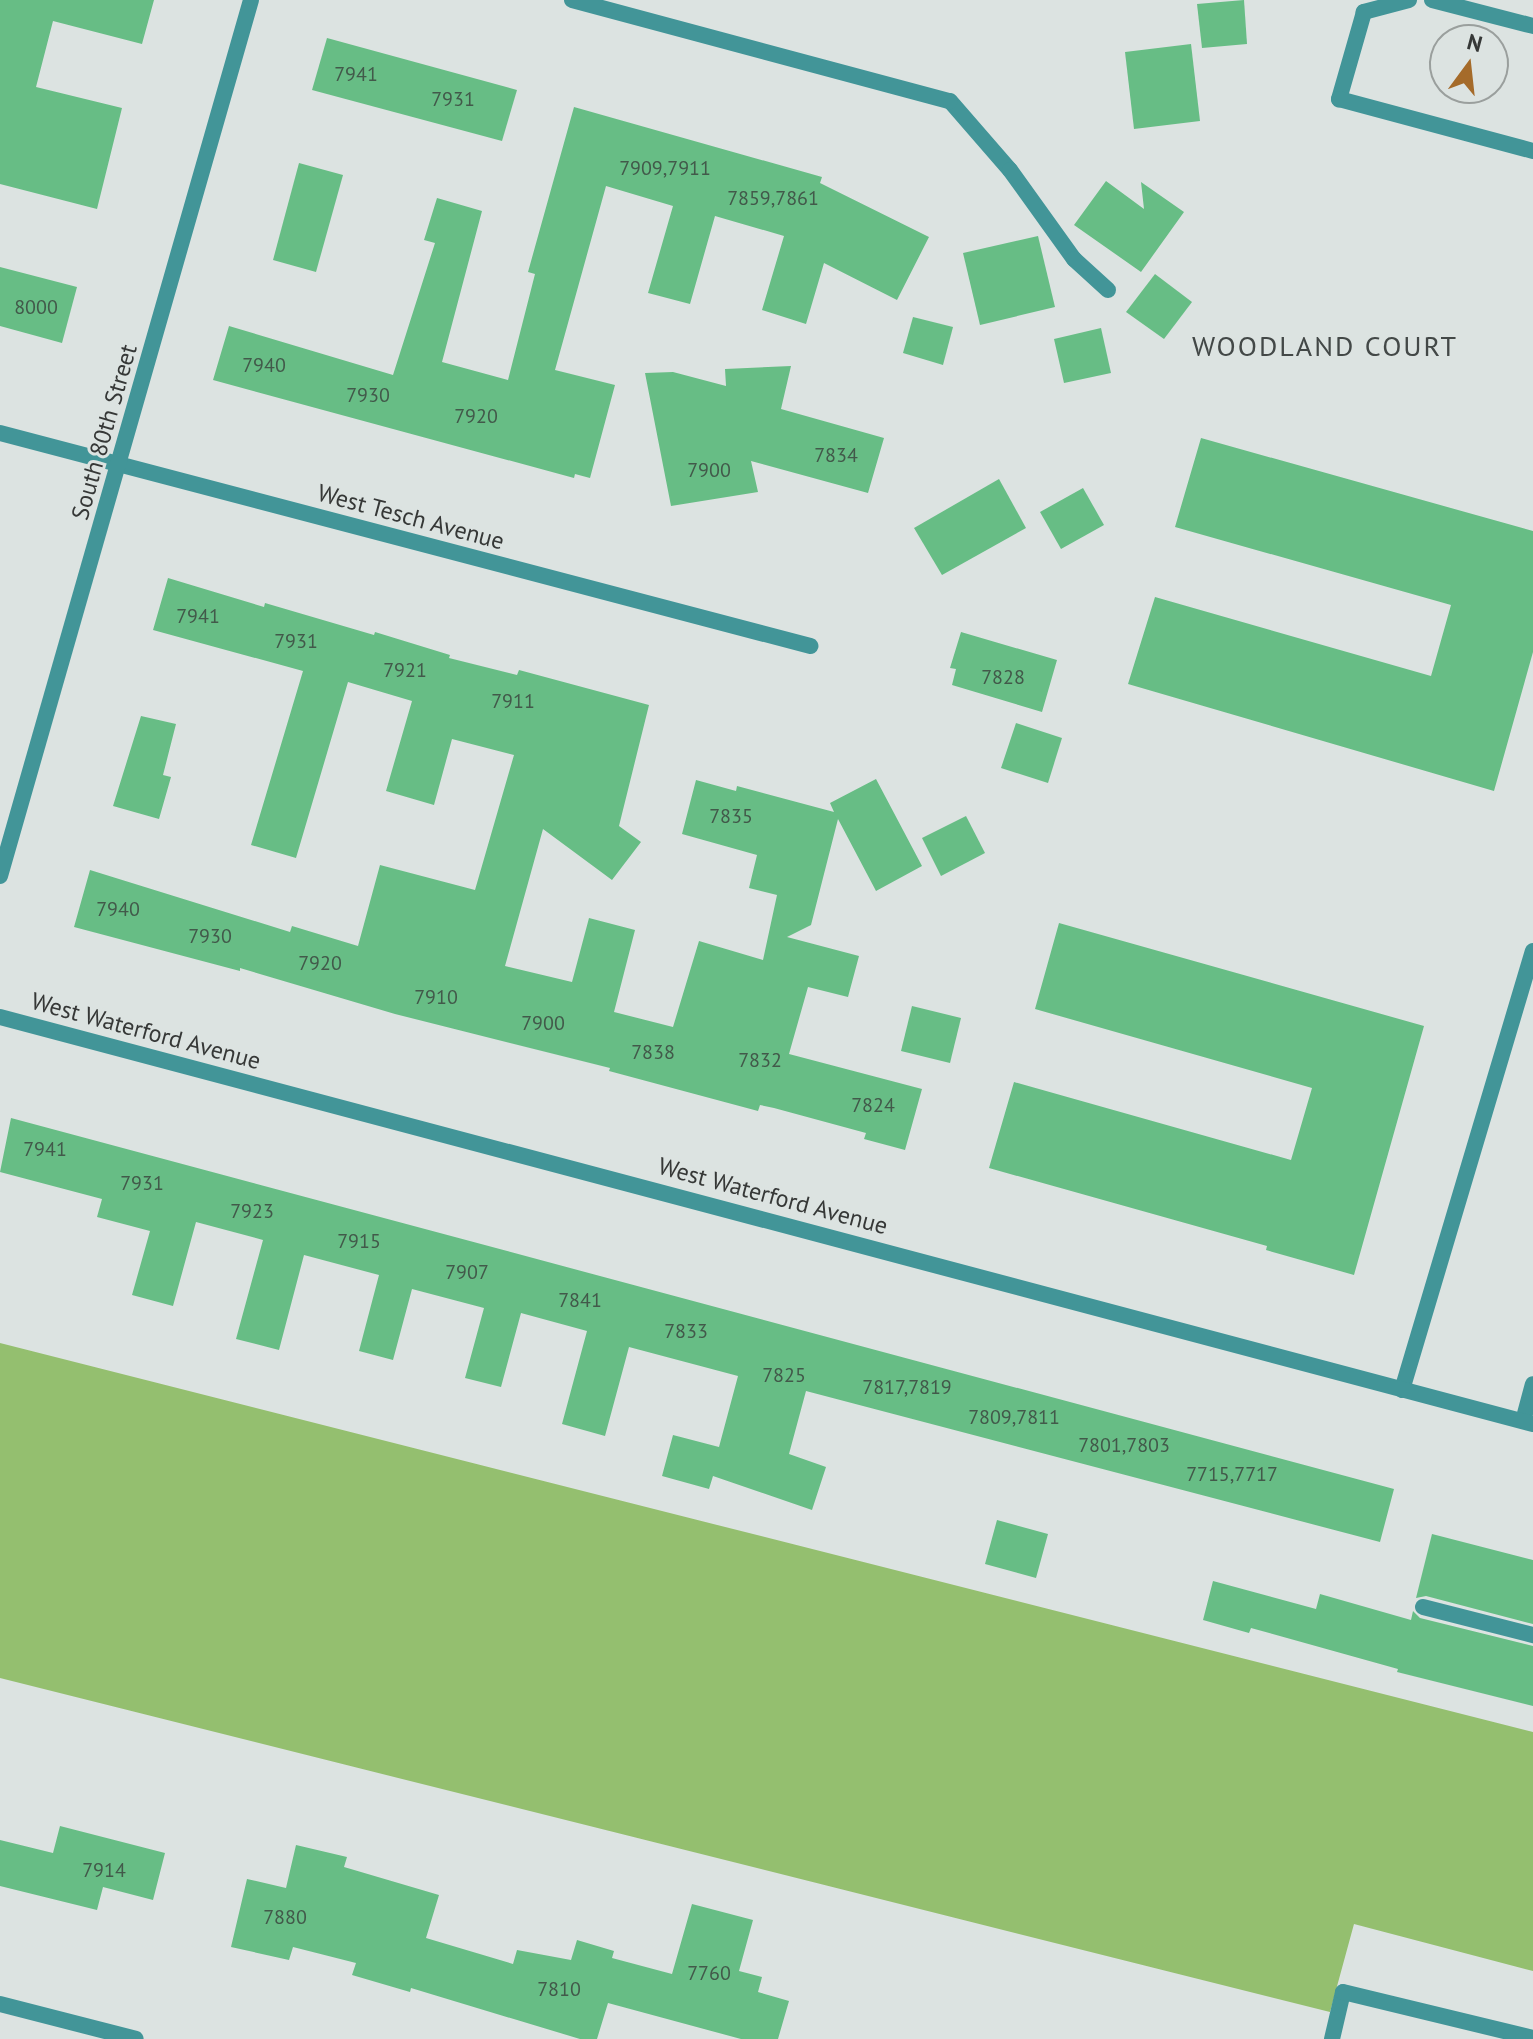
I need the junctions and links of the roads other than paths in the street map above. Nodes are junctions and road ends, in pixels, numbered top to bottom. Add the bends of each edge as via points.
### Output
1 (251, 0) edge
2 (572, 0) edge
3 (1409, 0) edge
4 (1432, 0) edge
5 (1533, 26) edge
6 (1533, 151) edge
7 (1108, 290) dead end
8 (0, 433) edge
9 (120, 464) junction
10 (810, 646) dead end
11 (0, 876) edge
12 (1533, 951) edge
13 (0, 1017) edge
14 (1533, 1384) edge
15 (1402, 1390) junction
16 (1528, 1423) edge
17 (1423, 1607) dead end
18 (1533, 1635) edge
19 (0, 2004) edge
20 (1533, 2038) edge
21 (136, 2039) edge
22 (1332, 2039) edge

1 - 9 street, South 80th Street
2 - 7 street via 950,101 1010,170 1074,259
3 - 6 street via 1364,12 1339,99
4 - 5 street
8 - 9 street, West Tesch Avenue
9 - 10 street, West Tesch Avenue
9 - 11 street, South 80th Street
12 - 15 street
13 - 15 street, West Waterford Avenue
14 - 16 street
15 - 16 street, West Waterford Avenue
17 - 18 street
19 - 21 street
20 - 22 street via 1343,1992

